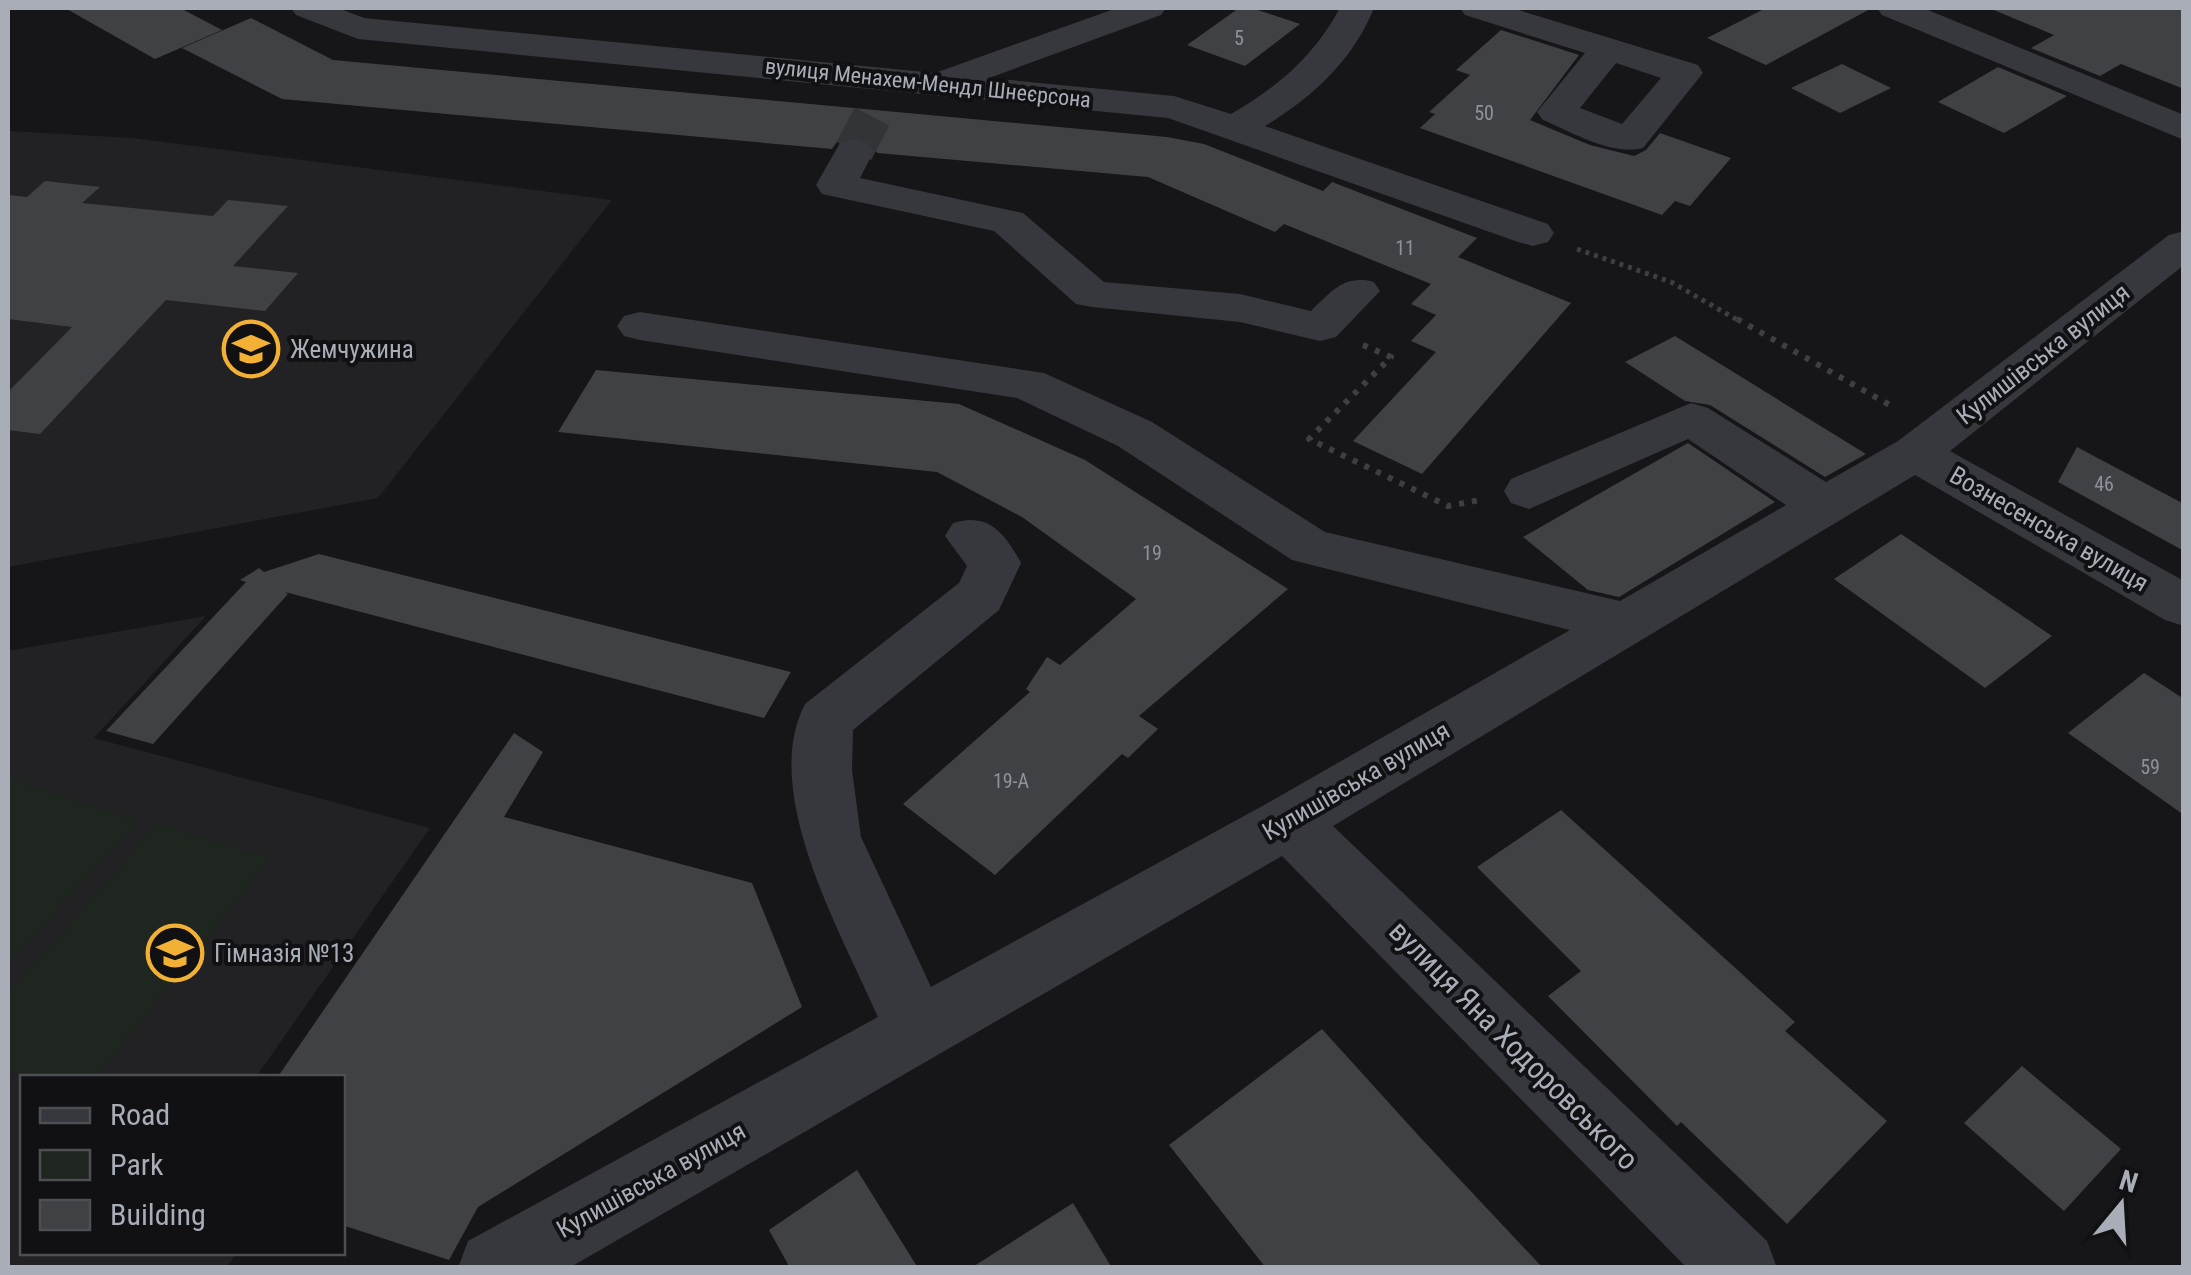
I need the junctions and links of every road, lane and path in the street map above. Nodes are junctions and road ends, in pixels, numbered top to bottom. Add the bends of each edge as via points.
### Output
1 (308, 8) edge
2 (1149, 8) edge
3 (1357, 8) edge
4 (1477, 8) edge
5 (1894, 8) edge
6 (1608, 49) dead end
7 (936, 84) junction
8 (1234, 128) junction
9 (2184, 129) edge
10 (854, 151) tunnel mouth
11 (1533, 234) joint
12 (2184, 244) edge
13 (1358, 292) dead end
14 (640, 326) dead end
15 (1320, 327) junction
16 (1928, 443) junction
17 (1529, 491) joint
18 (1825, 506) junction
19 (972, 536) dead end
20 (2184, 606) edge
21 (1627, 622) junction
22 (1288, 822) junction
23 (918, 1030) junction
24 (495, 1268) edge
25 (1740, 1268) edge

1 - 7 street, вулиця Менахем-Мендл Шнеєрсона via 358,28 883,95
2 - 7 street
3 - 8 street via 1343,40 1284,100
4 - 6 street
5 - 9 street
7 - 8 street, вулиця Менахем-Мендл Шнеєрсона via 1174,107
8 - 11 street, вулиця Менахем-Мендл Шнеєрсона
10 - 15 street via 836,185 1008,222 1092,294 1240,308
11 - 16 path via 1671,282
12 - 16 street, Кулишівська вулиця
13 - 15 street
14 - 21 street via 1027,384 1136,434 1310,547
15 - 17 path via 1390,357 1309,439 1448,506
16 - 18 street, Кулишівська вулиця
16 - 20 street, Вознесенська вулиця
17 - 18 street via 1691,419
18 - 21 street, Кулишівська вулиця
19 - 23 street via 995,563 980,596 824,720 830,837
21 - 22 street, Кулишівська вулиця
22 - 23 street, Кулишівська вулиця
22 - 25 street, вулиця Яна Ходоровського
23 - 24 street, Кулишівська вулиця

